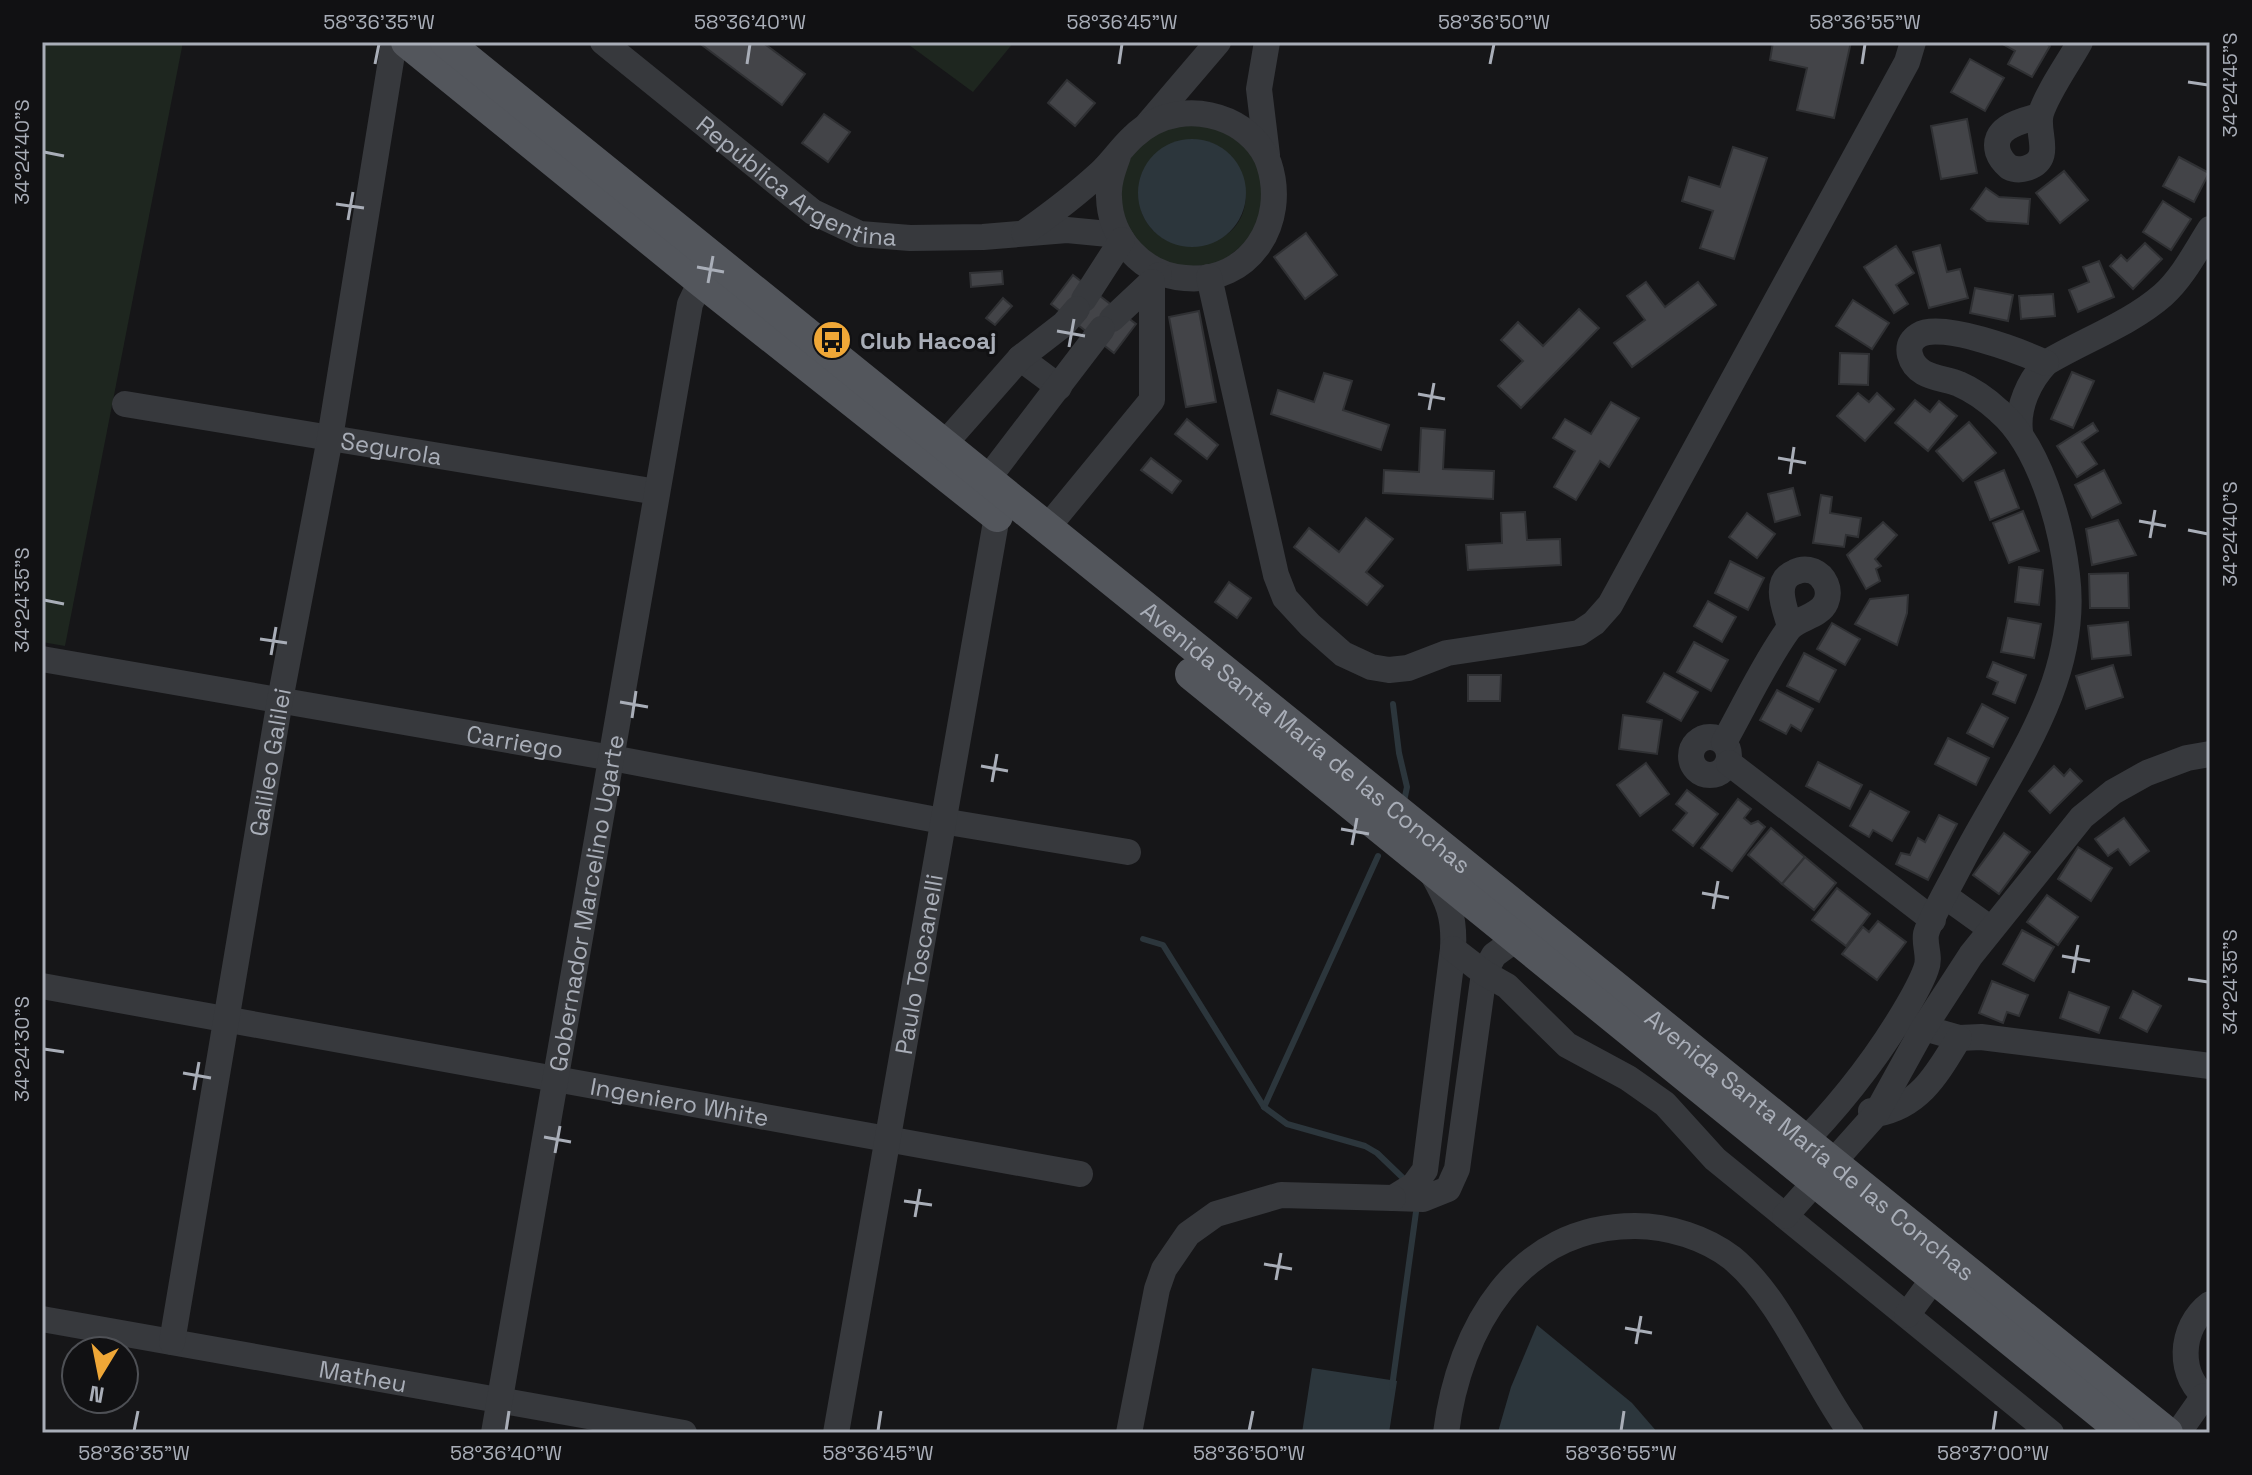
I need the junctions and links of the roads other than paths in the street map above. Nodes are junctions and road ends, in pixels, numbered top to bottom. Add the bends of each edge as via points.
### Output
1 (394, 42) edge
2 (407, 42) edge
3 (446, 42) edge
4 (603, 42) edge
5 (1218, 42) edge
6 (1267, 42) edge
7 (1913, 42) edge
8 (2080, 42) edge
9 (2039, 116) dead end
10 (1147, 126) junction
11 (1118, 156) junction
12 (1267, 159) junction
13 (2210, 229) edge
14 (1024, 233) junction
15 (1120, 238) junction
16 (1156, 277) junction
17 (1209, 277) junction
18 (701, 281) junction
19 (1075, 311) junction
20 (1101, 331) junction
21 (1020, 358) junction
22 (2046, 363) junction
23 (1059, 387) junction
24 (125, 404) dead end
25 (2020, 432) junction
26 (330, 438) junction
27 (931, 459) junction
28 (657, 492) junction
29 (986, 500) junction
30 (1046, 529) junction
31 (1790, 626) dead end
32 (42, 659) edge
33 (280, 700) junction
34 (2210, 754) edge
35 (612, 758) junction
36 (942, 821) junction
37 (1128, 852) dead end
38 (1428, 868) junction
39 (1945, 896) junction
40 (1933, 920) junction
41 (1991, 929) junction
42 (1516, 939) junction
43 (1453, 949) junction
44 (1928, 967) junction
45 (1484, 973) junction
46 (1954, 981) junction
47 (42, 986) edge
48 (224, 1021) junction
49 (1911, 1024) junction
50 (1959, 1038) junction
51 (1655, 1049) junction
52 (2210, 1066) edge
53 (555, 1077) junction
54 (1848, 1095) junction
55 (1876, 1114) junction
56 (887, 1141) junction
57 (1797, 1150) junction
58 (1715, 1159) junction
59 (1826, 1173) junction
60 (1080, 1174) dead end
61 (1393, 1198) junction
62 (1785, 1216) junction
63 (1934, 1278) junction
64 (2210, 1304) edge
65 (1907, 1315) junction
66 (42, 1319) edge
67 (172, 1342) junction
68 (2207, 1398) edge
69 (500, 1399) junction
70 (494, 1433) edge
71 (684, 1433) edge
72 (836, 1433) edge
73 (1129, 1433) edge
74 (1446, 1433) edge
75 (1851, 1433) edge
76 (2051, 1433) edge
77 (2125, 1433) edge
78 (2167, 1433) edge
79 (2178, 1433) edge

1 - 26 street, Galileo Galilei
2 - 18 main road, Avenida Santa María de las Conchas
3 - 27 main road, Avenida Santa María de las Conchas
4 - 14 street, República Argentina via 813,212 839,226 860,234 910,238
5 - 10 street
6 - 12 street via 1259,89
7 - 17 street via 1907,62 1610,605 1579,633 1447,653 1389,670 1343,654 1310,625 1285,598 1276,575
8 - 9 street
10 - 11 street
10 - 12 street via 1191,112 1214,115 1254,139
11 - 14 street, República Argentina
11 - 15 street via 1109,196
12 - 17 street via 1275,183 1275,208 1267,233 1243,261
13 - 22 street via 2166,292 2144,310
14 - 15 street, República Argentina via 1067,230
15 - 16 street
15 - 19 street
16 - 17 street
16 - 20 street
16 - 30 street via 1152,400
18 - 27 main road, Avenida Santa María de las Conchas
18 - 28 street, Gobernador Marcelino Ugarte via 690,304
19 - 20 street
19 - 21 street
20 - 23 street
21 - 23 street
21 - 27 street
22 - 25 street via 2035,374 2018,416
22 - 25 street via 2004,345 1947,333 1927,332 1912,341 1909,349 1918,370 1982,397
23 - 29 street
24 - 26 street, Segurola
25 - 39 street via 2063,544 2069,607 2065,639 2054,689
26 - 28 street, Segurola
26 - 33 street, Galileo Galilei
27 - 29 main road, Avenida Santa María de las Conchas
28 - 35 street, Gobernador Marcelino Ugarte
29 - 30 main road, Avenida Santa María de las Conchas
29 - 36 street, Paulo Toscanelli
29 - 38 main road, Avenida Santa María de las Conchas
30 - 57 main road, Avenida Santa María de las Conchas
31 - 40 street via 1726,752
32 - 33 street, Carriego
33 - 35 street, Carriego
33 - 48 street, Galileo Galilei
34 - 41 street via 2160,768 2113,792 2082,817
35 - 36 street, Carriego
35 - 53 street, Gobernador Marcelino Ugarte
36 - 37 street, Carriego
36 - 56 street, Paulo Toscanelli
38 - 42 main road, Avenida Santa María de las Conchas
38 - 43 street via 1447,899
39 - 40 street
39 - 41 street
40 - 44 street via 1926,935
41 - 46 street
42 - 45 street via 1494,955
42 - 51 main road, Avenida Santa María de las Conchas
43 - 45 street
43 - 61 street via 1425,1170 1414,1185
44 - 46 street
44 - 49 street
45 - 58 street via 1507,986 1567,1045 1665,1104
45 - 61 street via 1457,1169 1448,1189 1423,1199
46 - 49 street
47 - 48 street, Ingeniero White
48 - 53 street, Ingeniero White
48 - 67 street, Galileo Galilei
49 - 50 street
49 - 54 street
49 - 55 street
50 - 52 street
50 - 55 street via 1930,1085 1907,1104
51 - 57 main road, Avenida Santa María de las Conchas
51 - 58 street
53 - 56 street, Ingeniero White
53 - 69 street, Gobernador Marcelino Ugarte
54 - 55 street
54 - 57 street
55 - 59 street
56 - 60 street, Ingeniero White
56 - 72 street, Paulo Toscanelli
57 - 59 main road, Avenida Santa María de las Conchas
58 - 62 street
59 - 62 street
59 - 63 main road, Avenida Santa María de las Conchas
59 - 78 main road, Avenida Santa María de las Conchas
61 - 73 street via 1281,1195 1216,1214 1188,1234 1157,1289
62 - 65 street
63 - 65 street
63 - 77 main road, Avenida Santa María de las Conchas
64 - 68 street via 2191,1325 2185,1344 2192,1381
65 - 76 street
66 - 67 street, Matheu
67 - 69 street, Matheu
68 - 79 street
69 - 70 street, Gobernador Marcelino Ugarte
69 - 71 street, Matheu
74 - 75 street via 1476,1331 1514,1274 1571,1237 1645,1226 1717,1248 1750,1276

